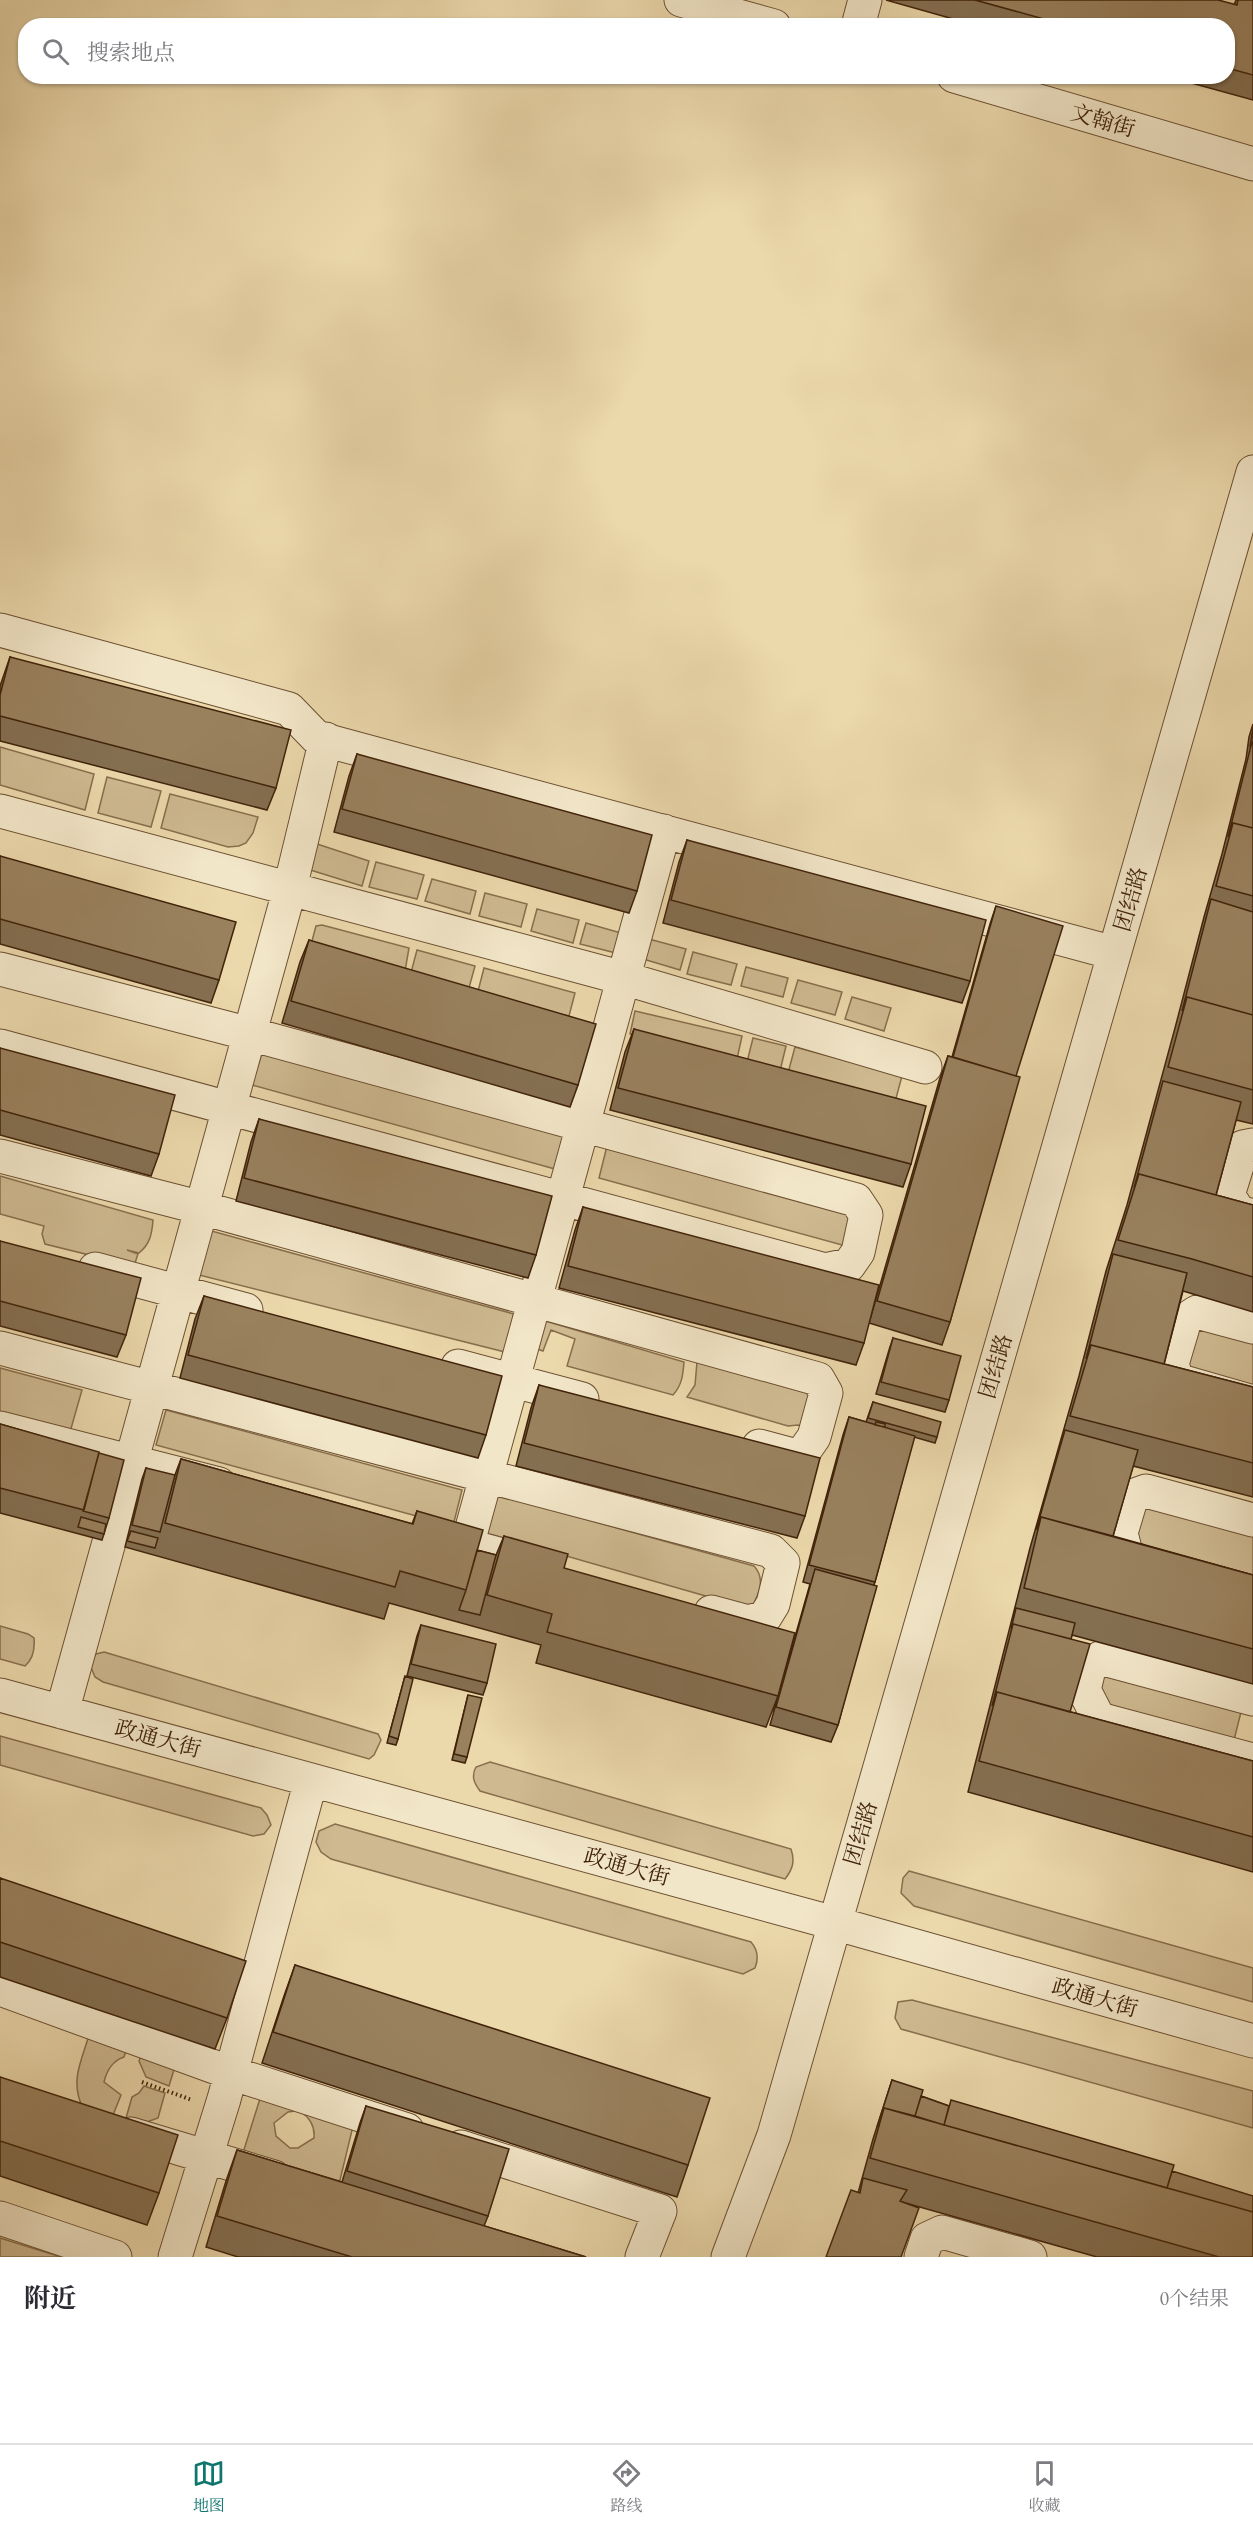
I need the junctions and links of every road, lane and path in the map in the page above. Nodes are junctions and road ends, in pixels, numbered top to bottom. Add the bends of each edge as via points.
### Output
1 (681, 0) edge
2 (865, 0) edge
3 (745, 18) edge
4 (860, 18) edge
5 (981, 84) edge
6 (1253, 164) edge
7 (1253, 472) edge
8 (0, 631) edge
9 (326, 740) junction
10 (0, 811) edge
11 (664, 831) junction
12 (290, 888) junction
13 (1114, 953) junction
14 (0, 969) edge
15 (623, 978) junction
16 (250, 1034) junction
17 (0, 1046) edge
18 (925, 1067) dead end
19 (230, 1107) junction
20 (582, 1125) junction
21 (1253, 1145) edge
22 (0, 1156) edge
23 (562, 1198) junction
24 (202, 1208) junction
25 (1253, 1216) edge
26 (67, 1261) edge
27 (178, 1292) junction
28 (534, 1300) junction
29 (270, 1316) edge
30 (1253, 1327) edge
31 (0, 1348) edge
32 (432, 1359) edge
33 (512, 1380) junction
34 (152, 1387) junction
35 (1253, 1402) edge
36 (616, 1408) edge
37 (0, 1428) edge
38 (731, 1438) edge
39 (131, 1463) junction
40 (486, 1476) junction
41 (244, 1490) edge
42 (1253, 1520) edge
43 (401, 1528) edge
44 (467, 1546) junction
45 (568, 1573) edge
46 (1185, 1575) edge
47 (681, 1604) edge
48 (0, 1695) edge
49 (1253, 1699) edge
50 (62, 1712) junction
51 (1253, 1760) edge
52 (311, 1780) junction
53 (834, 1923) junction
54 (0, 1989) edge
55 (1253, 2041) edge
56 (231, 2073) junction
57 (142, 2082) dead end
58 (221, 2110) junction
59 (105, 2126) edge
60 (207, 2156) junction
61 (298, 2184) edge
62 (0, 2218) edge
63 (115, 2257) edge
64 (175, 2257) edge
65 (642, 2257) edge
66 (728, 2257) edge
67 (921, 2257) edge
68 (1030, 2257) edge

1 - 3 street
2 - 4 street
5 - 6 street, 文翰街
7 - 13 street, 团结路
8 - 9 street via 290,709 312,734
9 - 11 street
9 - 12 street
10 - 12 street
11 - 13 street
11 - 15 street
12 - 15 street
12 - 16 street
13 - 53 street, 团结路
14 - 16 street
15 - 18 street
15 - 20 street
16 - 19 street
16 - 20 street
17 - 19 street
19 - 23 street
19 - 24 street
20 - 23 street
20 - 23 street via 856,1200 866,1215 858,1252 849,1265 825,1270
21 - 25 street via 1243,1147 1228,1195 1239,1212
22 - 24 street
23 - 28 street
24 - 27 street
24 - 28 street
26 - 27 street
27 - 29 street
27 - 34 street
28 - 33 street
28 - 38 street via 818,1379 826,1393 814,1437 800,1456
30 - 35 street via 1197,1312 1185,1320 1172,1364 1177,1380
31 - 34 street
32 - 33 street
33 - 36 street
33 - 40 street
34 - 39 street
34 - 40 street
37 - 39 street
39 - 41 street
39 - 50 street
40 - 44 street
40 - 47 street via 771,1551 783,1563 773,1604 765,1617 748,1622
42 - 46 street via 1146,1491 1132,1496 1121,1533 1125,1553 1140,1563
43 - 44 street
44 - 45 street
48 - 50 street, 政通大街
49 - 51 street via 1100,1658 1089,1669 1084,1690 1099,1719
50 - 52 street, 政通大街
52 - 53 street, 政通大街
52 - 56 street
53 - 55 street, 政通大街
53 - 66 street, 团结路 via 774,2134
54 - 56 street
56 - 58 street
56 - 65 street via 660,2211
57 - 58 path
58 - 60 street
59 - 60 street
60 - 61 street
60 - 64 street
62 - 63 street
67 - 68 street via 927,2239 942,2232

